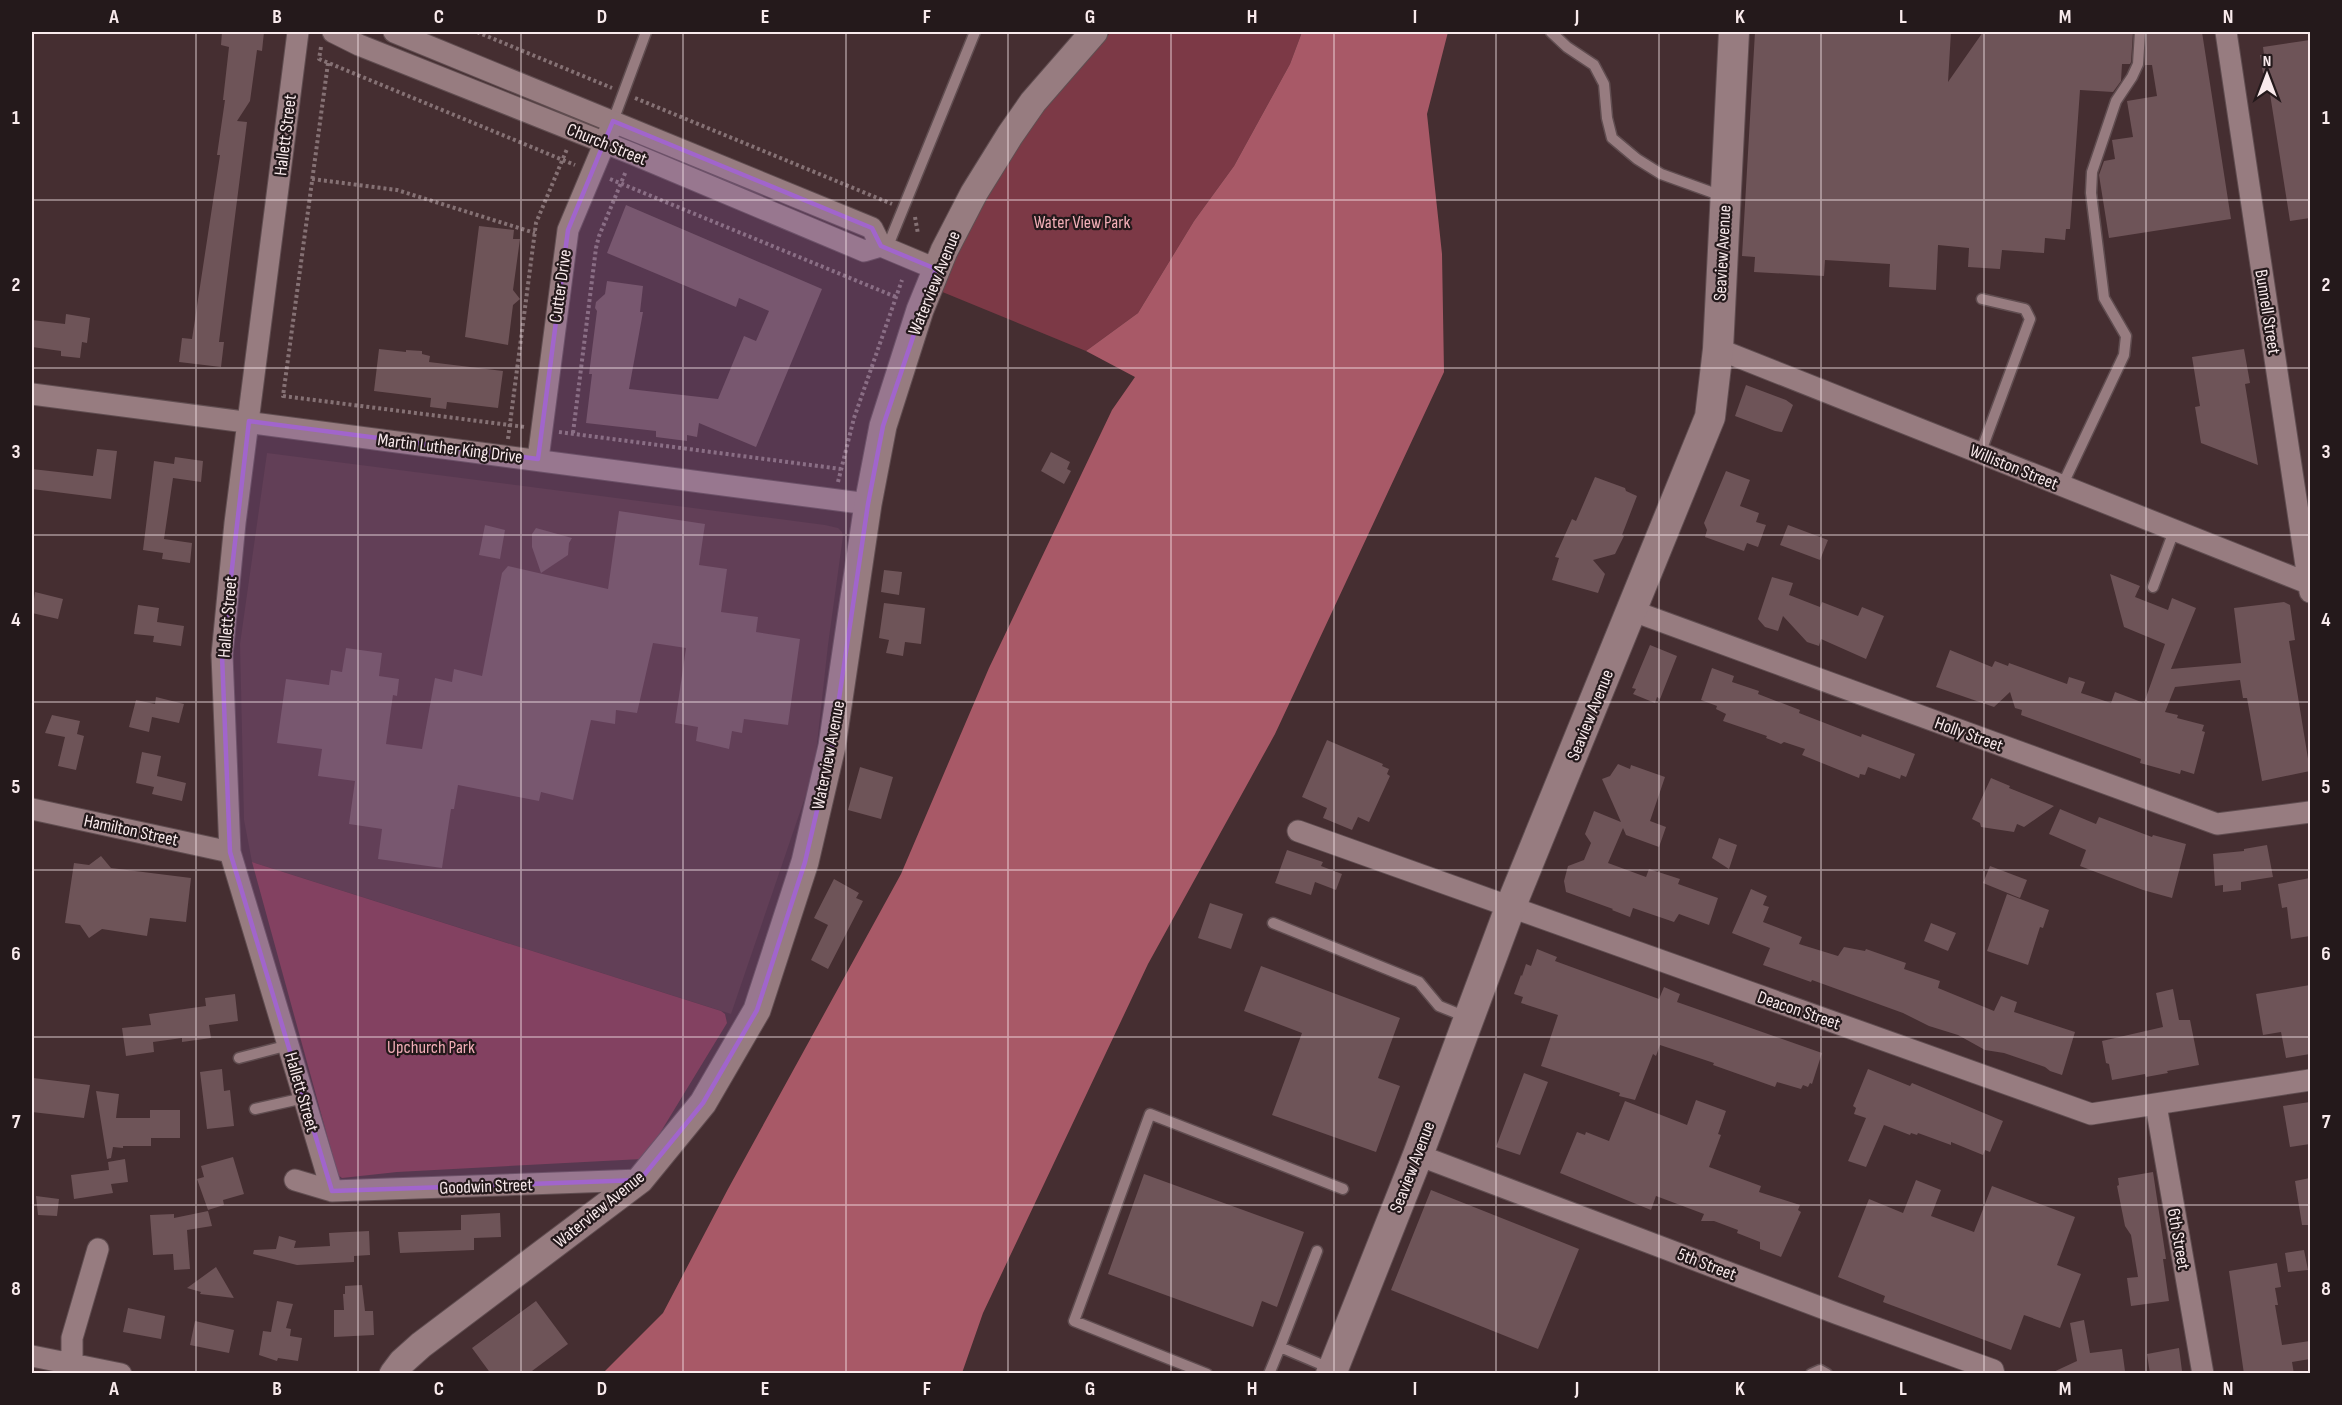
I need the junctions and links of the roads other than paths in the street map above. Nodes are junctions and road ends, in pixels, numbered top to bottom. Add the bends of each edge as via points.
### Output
1 (298, 32) edge
2 (333, 32) edge
3 (394, 32) edge
4 (646, 32) edge
5 (975, 32) edge
6 (1094, 32) edge
7 (1551, 32) edge
8 (1734, 32) edge
9 (2140, 32) edge
10 (2226, 32) edge
11 (613, 121) junction
12 (604, 142) junction
13 (1725, 197) junction
14 (884, 247) junction
15 (936, 269) junction
16 (1982, 299) dead end
17 (1718, 350) junction
18 (32, 394) edge
19 (249, 421) junction
20 (1980, 454) junction
21 (537, 459) junction
22 (2062, 486) junction
23 (868, 504) junction
24 (2304, 504) edge
25 (2174, 531) junction
26 (2153, 587) dead end
27 (2310, 587) edge
28 (1633, 611) junction
29 (32, 809) edge
30 (2310, 812) edge
31 (1298, 831) dead end
32 (230, 852) junction
33 (1510, 908) junction
34 (1273, 923) dead end
35 (1469, 1018) junction
36 (289, 1045) junction
37 (238, 1058) dead end
38 (2310, 1080) edge
39 (304, 1098) junction
40 (2156, 1105) junction
41 (255, 1109) dead end
42 (1418, 1155) junction
43 (295, 1180) dead end
44 (640, 1180) junction
45 (1343, 1189) dead end
46 (332, 1191) junction
47 (98, 1249) dead end
48 (1317, 1251) dead end
49 (1280, 1347) junction
50 (32, 1356) edge
51 (72, 1369) edge
52 (1332, 1371) edge
53 (121, 1374) edge
54 (393, 1374) edge
55 (1207, 1374) edge
56 (1269, 1374) edge
57 (1811, 1374) edge
58 (1827, 1374) edge
59 (1994, 1374) edge
60 (2203, 1374) edge

1 - 19 street, Hallett Street
2 - 12 street, Church Street
3 - 11 street, Church Street
4 - 11 lane
5 - 14 lane
6 - 15 street, Waterview Avenue via 1033,102 1010,135 974,193
7 - 13 lane via 1593,65 1599,75 1604,84 1612,138 1661,174
8 - 13 main road, Seaview Avenue
9 - 22 lane via 2138,64 2116,101 2092,172 2104,298 2126,336 2124,355
10 - 24 street, Bunnell Street
11 - 12 street, Cutter Drive
11 - 14 street, Church Street via 872,228
12 - 14 street, Church Street via 864,251
12 - 21 street, Cutter Drive via 568,230
13 - 17 main road, Seaview Avenue
14 - 15 street, Church Street
15 - 23 street, Waterview Avenue via 883,426
16 - 20 lane via 2025,309 2030,319
17 - 20 street, Williston Street
17 - 28 main road, Seaview Avenue via 1710,417
18 - 19 street, Martin Luther King Drive
19 - 21 street, Martin Luther King Drive
19 - 32 street, Hallett Street via 222,655
20 - 22 street, Williston Street
21 - 23 street, Martin Luther King Drive
22 - 25 street, Williston Street
23 - 44 street, Waterview Avenue via 832,746 805,862 766,984 757,1010 703,1103
24 - 27 street, Bunnell Street
25 - 26 lane
25 - 27 street, Williston Street
28 - 30 street, Holly Street via 2217,824
28 - 33 main road, Seaview Avenue
29 - 32 street, Hamilton Street
31 - 33 street, Deacon Street
32 - 36 street, Hallett Street
33 - 35 main road, Seaview Avenue
33 - 40 street, Deacon Street via 2091,1114
34 - 35 lane via 1419,982 1439,1006
35 - 42 main road, Seaview Avenue
36 - 37 lane
36 - 39 street, Hallett Street
38 - 40 street, Deacon Street
39 - 41 lane
39 - 46 street, Hallett Street
40 - 60 street, 6th Street
42 - 52 main road, Seaview Avenue
42 - 59 street, 5th Street via 1993,1370
43 - 46 street, Goodwin Street
44 - 46 street, Goodwin Street
44 - 54 street, Waterview Avenue via 421,1346
45 - 55 lane via 1150,1114 1074,1321
47 - 51 street via 72,1338
48 - 49 lane
49 - 52 lane
49 - 56 lane
50 - 51 street
51 - 53 street
57 - 58 lane via 1820,1370

